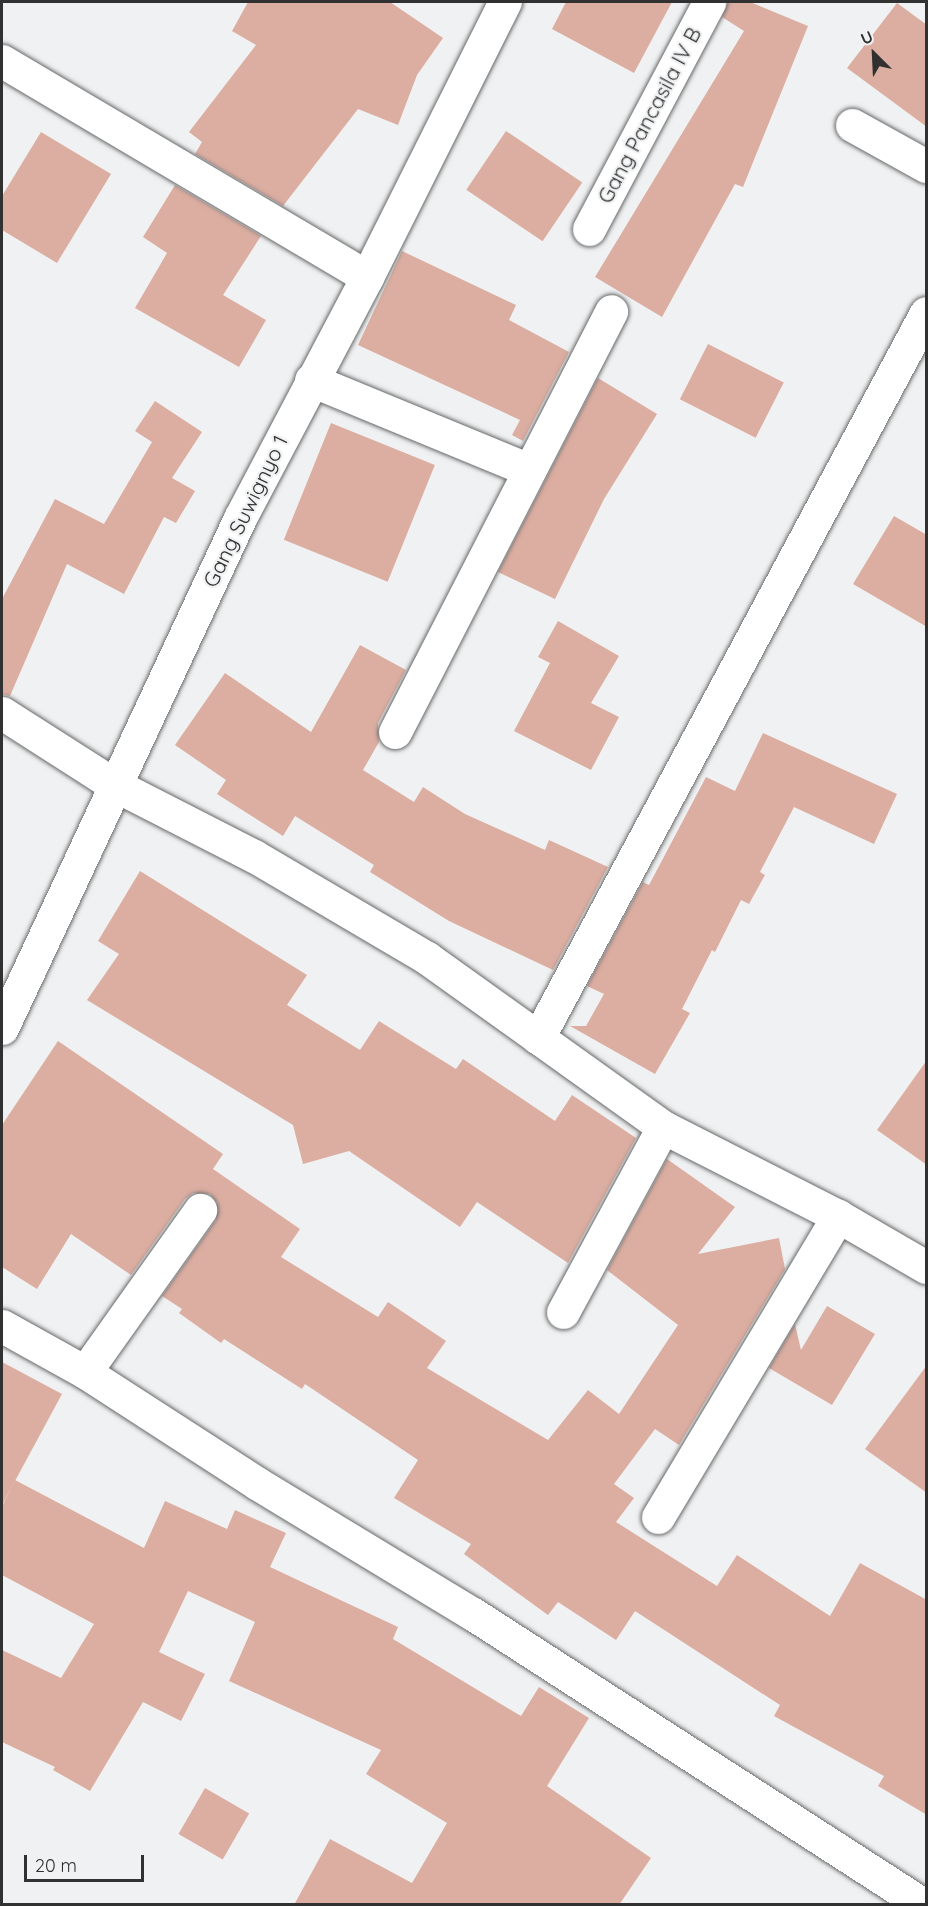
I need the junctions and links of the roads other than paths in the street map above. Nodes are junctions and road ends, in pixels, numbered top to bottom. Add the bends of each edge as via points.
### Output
1 (505, 2) edge
2 (709, 2) edge
3 (2, 61) edge
4 (852, 125) dead end
5 (927, 166) edge
6 (589, 229) dead end
7 (367, 277) junction
8 (611, 310) dead end
9 (927, 313) edge
10 (311, 380) junction
11 (529, 470) junction
12 (2, 713) edge
13 (395, 732) dead end
14 (113, 784) junction
15 (2, 1028) edge
16 (538, 1038) junction
17 (663, 1127) junction
18 (200, 1210) dead end
19 (837, 1216) junction
20 (927, 1267) edge
21 (562, 1312) dead end
22 (2, 1326) edge
23 (85, 1372) junction
24 (658, 1517) dead end
25 (922, 1905) edge

1 - 7 street, Gang Suwignyo 1
2 - 6 street, Gang Pancasila IV B
3 - 7 street
4 - 5 street
7 - 10 street, Gang Suwignyo 1
8 - 11 street
9 - 16 street
10 - 11 street
10 - 14 street, Gang Suwignyo 1 via 240,518
11 - 13 street
12 - 14 street
14 - 15 street, Gang Suwignyo 1
14 - 16 street via 254,856 427,957
16 - 17 street
17 - 19 street
17 - 21 street
18 - 23 street
19 - 20 street
19 - 24 street
22 - 23 street
23 - 25 street via 258,1485 473,1614

